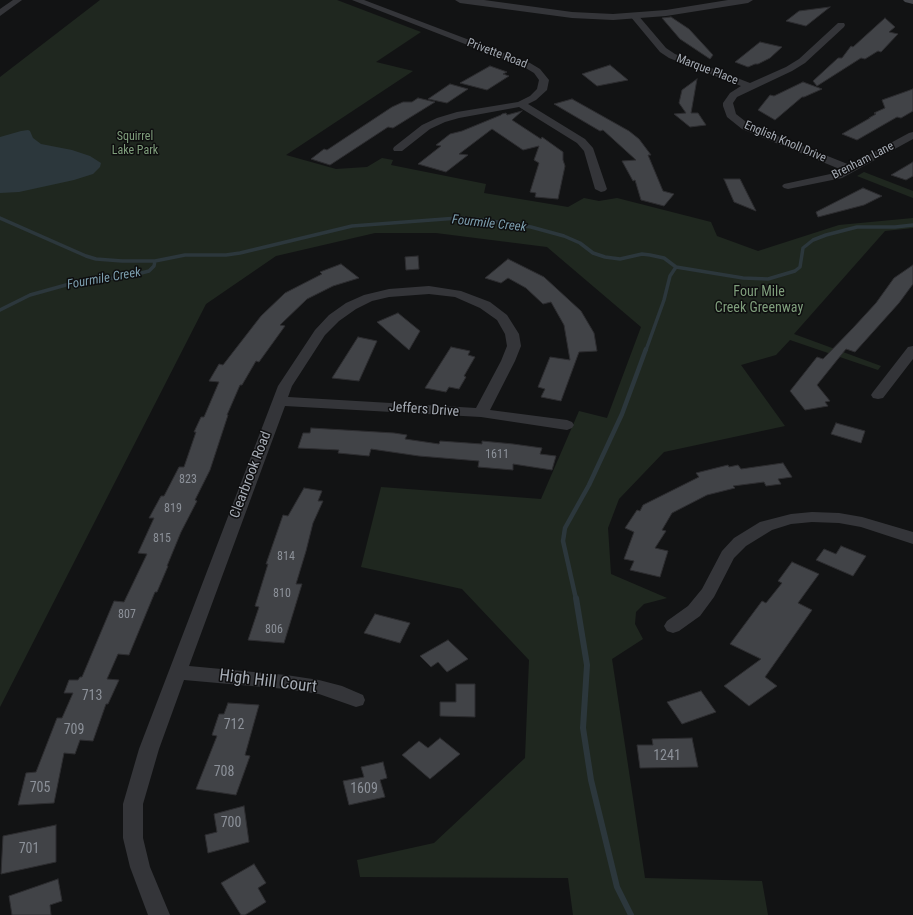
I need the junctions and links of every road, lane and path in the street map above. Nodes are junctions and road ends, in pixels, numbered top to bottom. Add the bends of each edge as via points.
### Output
1 (18, 0) edge
2 (356, 0) edge
3 (460, 0) edge
4 (748, 0) edge
5 (909, 0) edge
6 (913, 1) edge
7 (0, 13) edge
8 (634, 16) junction
9 (841, 25) dead end
10 (749, 86) junction
11 (520, 104) junction
12 (913, 135) edge
13 (398, 149) dead end
14 (850, 169) junction
15 (788, 186) dead end
16 (600, 189) dead end
17 (913, 350) edge
18 (878, 395) dead end
19 (280, 401) junction
20 (481, 413) junction
21 (567, 425) dead end
22 (913, 538) edge
23 (673, 626) dead end
24 (178, 672) junction
25 (356, 700) dead end
26 (159, 915) edge

1 - 7 street
2 - 11 street, Privette Road via 505,56 537,71 544,80 542,90
3 - 8 street via 572,15
4 - 8 street
5 - 6 main road
8 - 10 street, Marque Place via 663,50 672,56
9 - 10 street, English Knoll Drive via 796,65
10 - 14 street, English Knoll Drive via 733,95 728,103 731,116 739,123
11 - 13 street, Privette Road via 441,120 426,127
11 - 16 street via 581,141 589,150
12 - 14 street, Brenham Lane
14 - 15 street, Brenham Lane via 829,179
17 - 18 street
19 - 20 street, Jeffers Drive
19 - 20 street, Clearbrook Road via 285,386 320,333 334,318 368,298 389,293 429,290 457,294 485,305 502,318 512,334 514,346
19 - 24 street, Clearbrook Road
20 - 21 street, Jeffers Drive
22 - 23 street via 862,522 839,518 791,519 766,526 740,542 728,555 708,593 694,611
24 - 25 street, High Hill Court via 319,687
24 - 26 street, Clearbrook Road via 149,749 133,804 133,838 138,860 148,892

